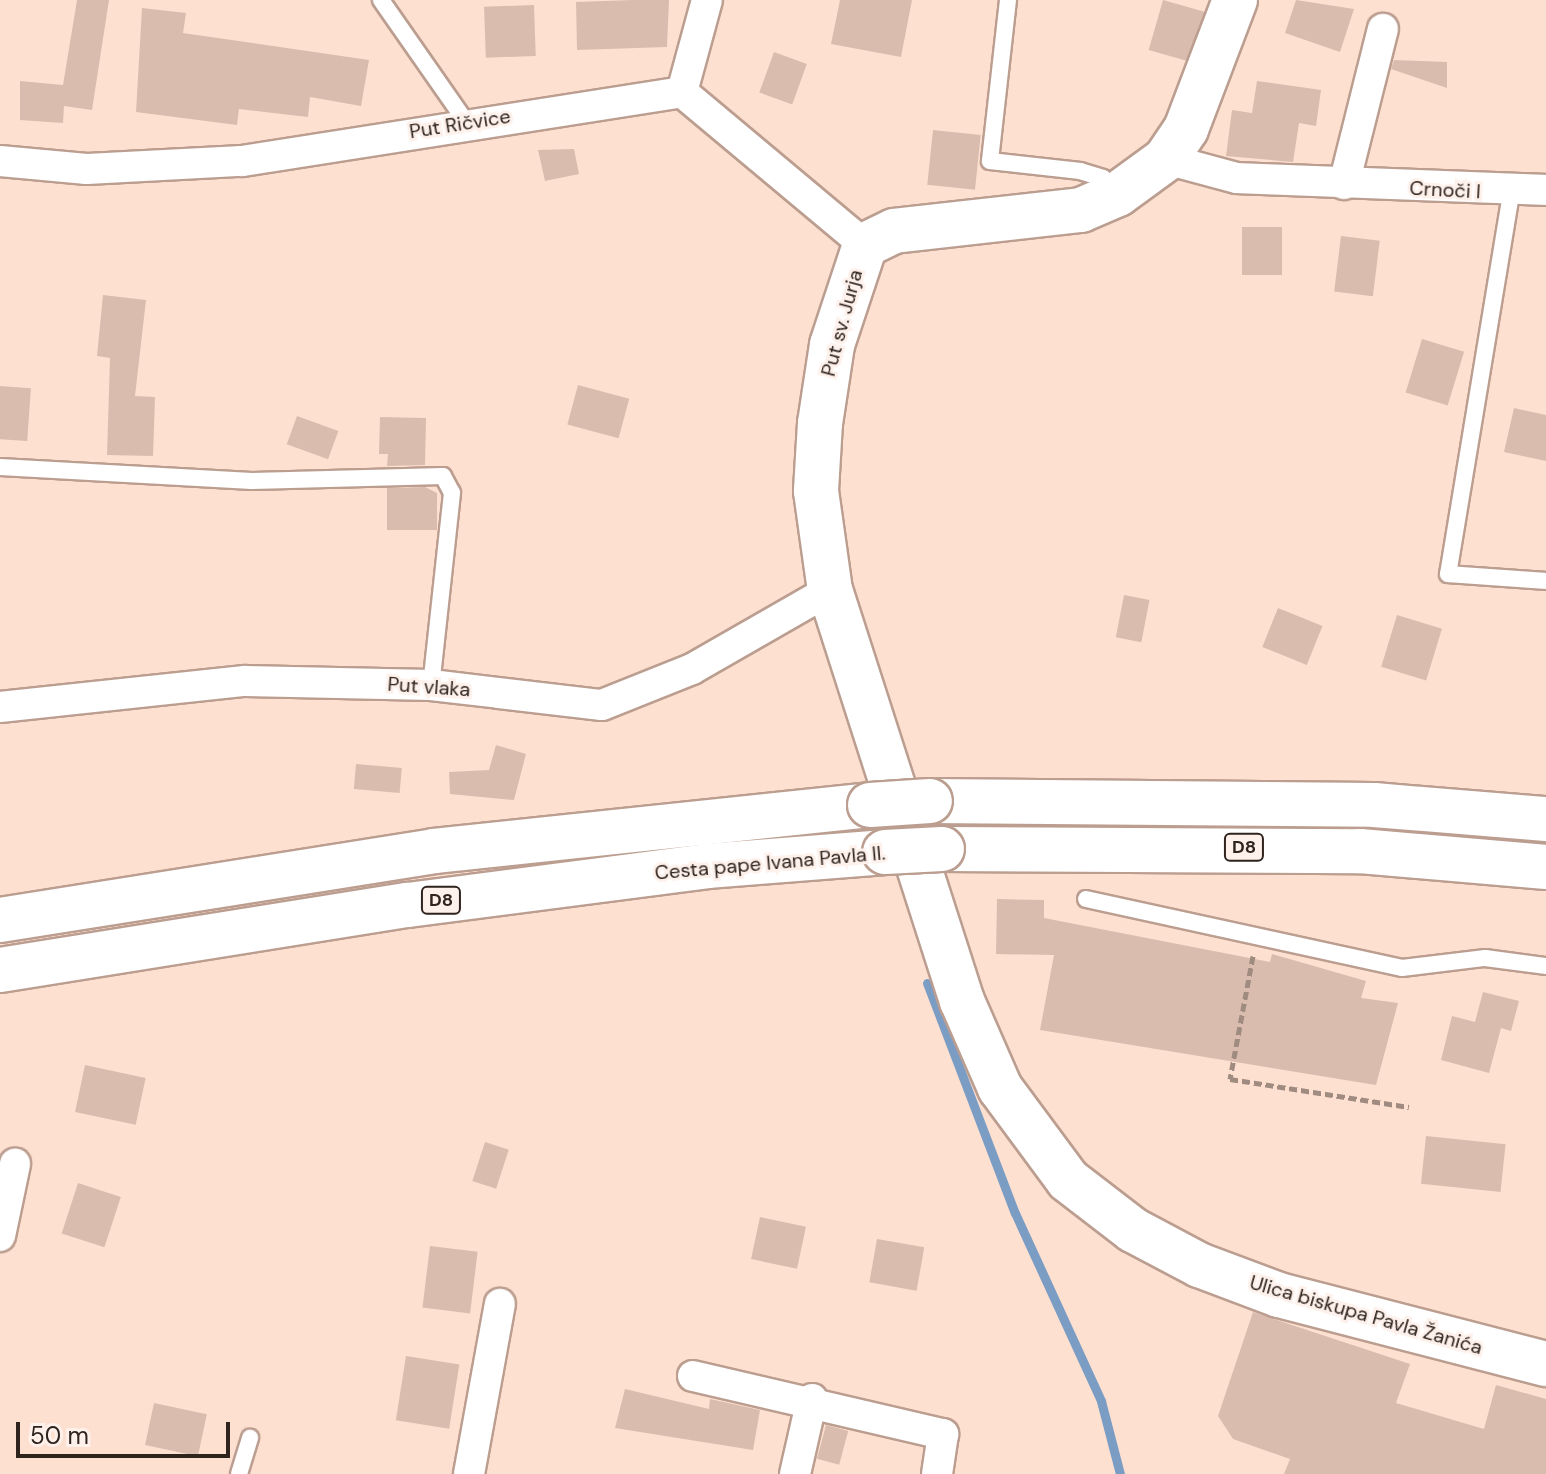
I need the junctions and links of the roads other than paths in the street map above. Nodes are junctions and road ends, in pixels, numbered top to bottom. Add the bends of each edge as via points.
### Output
1 (381, 0) edge
2 (707, 0) edge
3 (1008, 0) edge
4 (1235, 0) edge
5 (1383, 29) dead end
6 (682, 92) junction
7 (466, 122) junction
8 (1166, 159) junction
9 (0, 161) edge
10 (1344, 184) junction
11 (1546, 190) edge
12 (1118, 194) junction
13 (1511, 194) junction
14 (865, 245) junction
15 (0, 467) edge
16 (1546, 581) edge
17 (830, 590) junction
18 (431, 685) junction
19 (0, 707) edge
20 (1546, 819) edge
21 (934, 864) junction
22 (1546, 867) edge
23 (1086, 899) dead end
24 (0, 920) edge
25 (1546, 966) edge
26 (0, 970) edge
27 (15, 1164) dead end
28 (0, 1236) edge
29 (500, 1304) dead end
30 (1546, 1364) edge
31 (693, 1376) dead end
32 (812, 1399) junction
33 (250, 1438) dead end
34 (239, 1474) edge
35 (469, 1474) edge
36 (795, 1474) edge
37 (937, 1474) edge

1 - 7 lane
2 - 6 street
3 - 12 lane via 990,161 1080,171 1103,178
4 - 8 main road, Put sv. Jurja via 1186,129
5 - 10 street
6 - 7 street, Put Ričvice
6 - 14 street
7 - 9 street, Put Ričvice via 242,161 87,169
8 - 10 street, Crnoči l via 1237,178
8 - 12 main road, Put sv. Jurja
10 - 13 street, Crnoči l
11 - 13 street, Crnoči l
12 - 14 main road, Put sv. Jurja via 1081,210 894,231
13 - 16 lane via 1448,574
14 - 17 main road, Put sv. Jurja via 832,345 820,423 816,491
15 - 18 lane via 252,481 443,476 452,493
17 - 18 street, Put vlaka via 692,669 602,705
17 - 21 main road, Put sv. Jurja
18 - 19 street, Put vlaka via 245,681
20 - 24 main road, bridge via 1374,805 930,801 434,851
21 - 22 main road, Cesta pape Ivana Pavla II. / D8 via 1360,851
21 - 26 main road, Cesta pape Ivana Pavla II. / D8, bridge via 885,852 707,866 408,905
21 - 30 main road, Ulica biskupa Pavla Žanića via 962,1001 1000,1088 1068,1180 1133,1230 1199,1265 1279,1295
23 - 25 lane via 1258,931 1402,968 1485,958
27 - 28 street
29 - 35 street
31 - 32 street
32 - 36 street
32 - 37 street via 943,1434
33 - 34 lane

